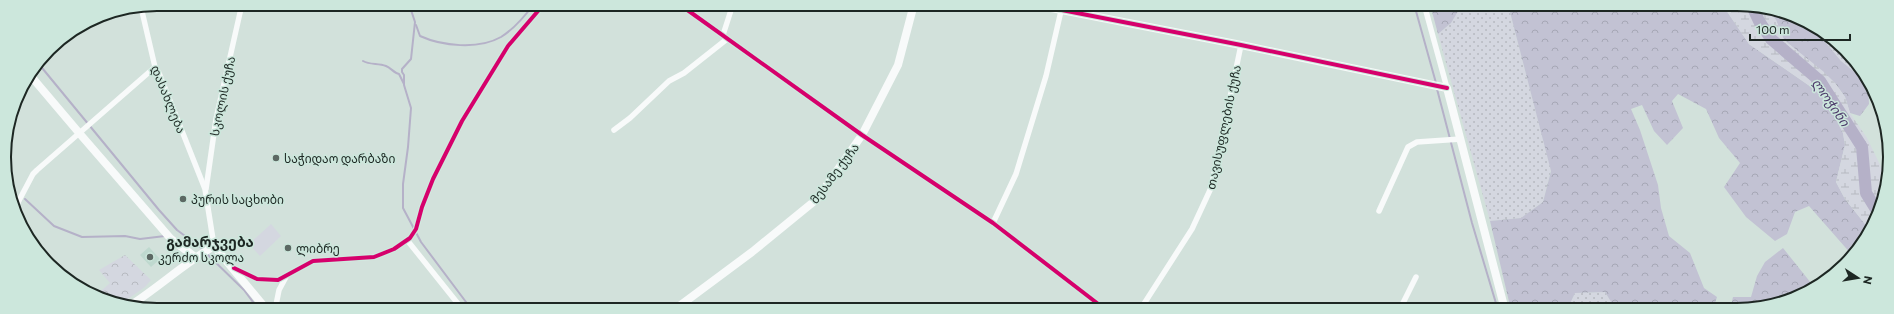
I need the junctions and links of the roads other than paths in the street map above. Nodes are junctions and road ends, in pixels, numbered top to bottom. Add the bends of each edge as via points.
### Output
1 (240, 11) edge
2 (538, 11) edge
3 (689, 11) edge
4 (731, 11) edge
5 (912, 11) edge
6 (1061, 11) joint
7 (1426, 11) edge
8 (142, 12) edge
9 (725, 37) junction
10 (1240, 45) junction
11 (155, 67) junction
12 (34, 79) edge
13 (1447, 88) junction
14 (614, 130) dead end
15 (80, 134) junction
16 (862, 135) junction
17 (1461, 139) junction
18 (206, 189) junction
19 (18, 202) edge
20 (1379, 211) dead end
21 (993, 223) junction
22 (407, 240) junction
23 (214, 246) junction
24 (195, 257) junction
25 (234, 268) junction
26 (286, 276) junction
27 (1416, 277) dead end
28 (137, 302) edge
29 (262, 303) edge
30 (276, 303) edge
31 (458, 303) edge
32 (683, 303) edge
33 (1097, 303) edge
34 (1144, 303) edge
35 (1403, 303) edge
36 (1503, 303) edge

1 - 18 street, სკოლის ქუჩა via 216,119
2 - 22 street via 508,46 466,114 433,179 416,228
3 - 9 street
4 - 9 street
5 - 16 street, მესამე ქუჩა via 898,65
6 - 10 street
6 - 21 street via 1046,76 1016,174
7 - 13 street
8 - 11 street, დასახლება
9 - 14 street via 684,73 669,81
9 - 16 street
10 - 13 street
10 - 34 street, თავისუფლების ქუჩა via 1212,188 1192,229
11 - 15 street
11 - 18 street, დასახლება
12 - 15 street
13 - 17 street
15 - 19 street via 33,174
15 - 24 street via 171,239
16 - 21 street
16 - 32 street, მესამე ქუჩა via 818,199
17 - 20 street via 1417,142 1408,147
17 - 36 street
18 - 23 street
21 - 33 street
22 - 26 street via 394,249 374,257 313,262
22 - 31 street
23 - 24 street
23 - 25 street
24 - 28 street
25 - 26 street via 258,279 278,280
25 - 29 street
26 - 30 street
27 - 35 street

